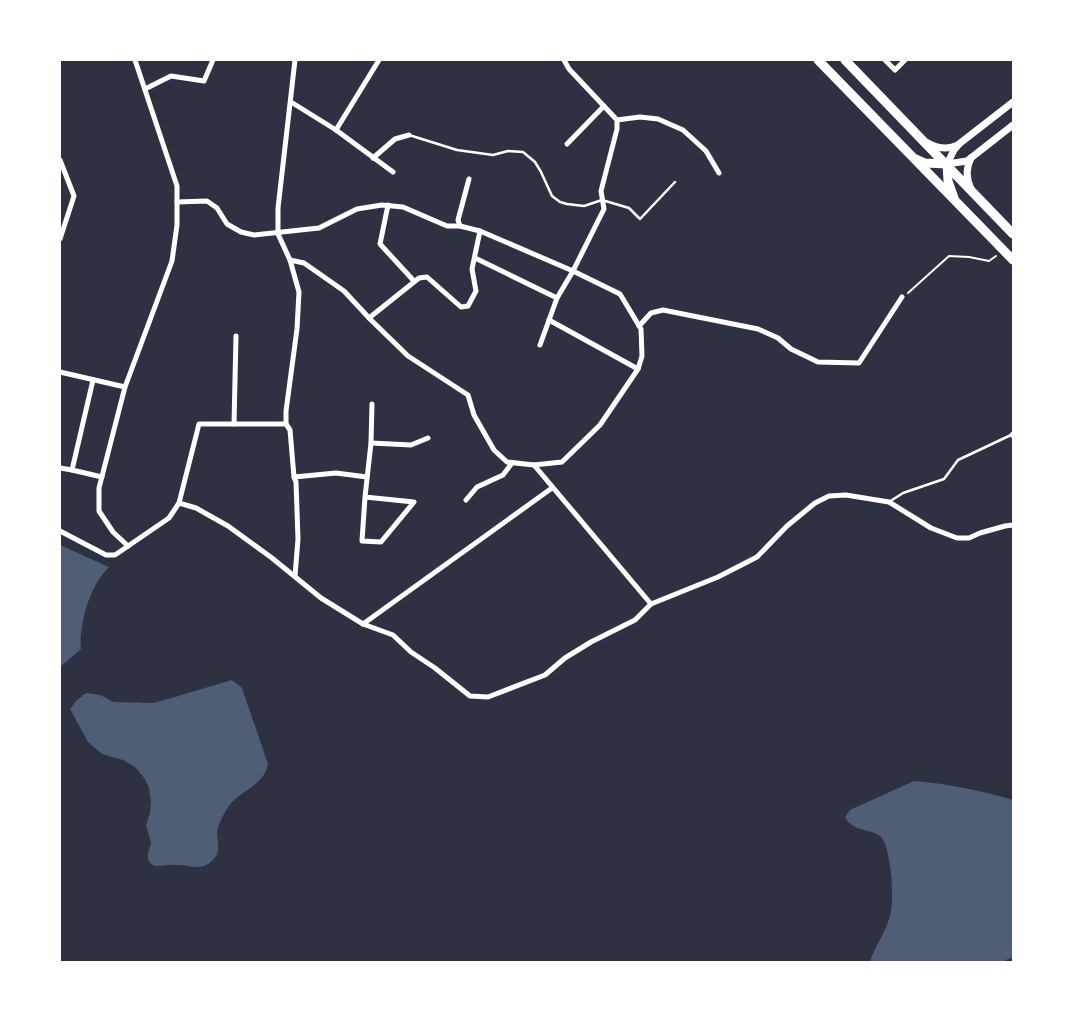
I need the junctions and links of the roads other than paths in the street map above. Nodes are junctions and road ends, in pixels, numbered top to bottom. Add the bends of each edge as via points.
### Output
1 (135, 60) edge
2 (213, 60) edge
3 (295, 60) edge
4 (380, 60) edge
5 (564, 60) edge
6 (818, 60) edge
7 (844, 60) edge
8 (885, 60) edge
9 (905, 60) edge
10 (145, 89) junction
11 (291, 102) junction
12 (1013, 102) edge
13 (604, 106) junction
14 (617, 120) junction
15 (1013, 125) edge
16 (336, 130) junction
17 (409, 135) joint
18 (923, 140) junction
19 (567, 144) dead end
20 (959, 144) junction
21 (909, 154) junction
22 (373, 158) junction
23 (972, 158) junction
24 (60, 160) edge
25 (948, 164) junction
26 (393, 172) dead end
27 (719, 172) dead end
28 (469, 179) dead end
29 (675, 182) dead end
30 (972, 190) junction
31 (602, 200) junction
32 (177, 202) junction
33 (958, 204) junction
34 (388, 205) junction
35 (460, 226) junction
36 (480, 231) junction
37 (278, 234) junction
38 (1013, 234) edge
39 (60, 239) edge
40 (475, 258) junction
41 (290, 260) junction
42 (1013, 260) edge
43 (573, 271) junction
44 (414, 281) junction
45 (902, 297) road end
46 (558, 298) junction
47 (369, 318) junction
48 (549, 320) junction
49 (639, 326) junction
50 (236, 336) dead end
51 (540, 344) dead end
52 (638, 369) junction
53 (60, 372) edge
54 (93, 380) junction
55 (125, 387) junction
56 (372, 404) dead end
57 (234, 424) junction
58 (286, 424) junction
59 (1013, 434) edge
60 (428, 438) dead end
61 (370, 443) junction
62 (512, 463) junction
63 (534, 465) junction
64 (60, 468) edge
65 (72, 470) junction
66 (102, 477) junction
67 (294, 477) junction
68 (367, 477) junction
69 (552, 488) junction
70 (365, 497) junction
71 (466, 500) dead end
72 (889, 502) junction
73 (180, 503) junction
74 (1013, 525) edge
75 (60, 531) edge
76 (128, 546) junction
77 (294, 576) junction
78 (651, 604) junction
79 (363, 624) junction

1 - 10 street
2 - 10 street via 204,81 171,76
3 - 11 street
4 - 16 street
5 - 13 street
6 - 21 highway
7 - 18 highway
8 - 9 street via 896,70
10 - 32 street via 177,186
11 - 16 street
11 - 37 street via 278,208
12 - 20 street
13 - 14 street
13 - 19 street
14 - 27 street via 658,119 683,130 706,151
14 - 31 street
15 - 23 street
16 - 22 street
17 - 22 street via 395,139
17 - 31 lane via 457,150 493,155 523,152 535,162 552,196 560,202 584,206
18 - 20 street via 940,148 953,148
18 - 25 highway
20 - 25 street
21 - 25 highway via 925,163
21 - 33 highway
22 - 26 street
23 - 25 street
23 - 30 street via 968,166
24 - 39 street via 74,196
25 - 30 highway
25 - 33 highway via 948,181
28 - 35 street via 458,220
29 - 31 lane via 640,219 628,208
30 - 38 highway
31 - 43 street via 604,209
32 - 37 street via 206,201 217,208 228,224 241,232
32 - 55 street via 172,261
33 - 42 highway
34 - 35 street via 403,207 447,226
34 - 37 street via 357,208 319,228
34 - 44 street via 380,244
35 - 36 street
36 - 40 street
36 - 43 street
37 - 41 street
40 - 44 street via 472,269 476,291 468,306 461,307 427,276
40 - 46 street
41 - 47 street via 304,263 344,291
41 - 58 street via 299,292
43 - 46 street
43 - 49 street via 620,294
44 - 47 street
45 - 49 street via 859,363 818,362 758,329 663,310 651,313
46 - 48 street
47 - 62 street via 408,356 468,395 474,415 494,450
48 - 51 street
48 - 52 street
49 - 52 street via 642,356
50 - 57 street
52 - 63 street via 600,425 562,462
53 - 54 street
54 - 55 street
54 - 65 street
55 - 66 street
56 - 61 street
57 - 58 street
57 - 73 street via 199,424
58 - 67 street via 290,430
59 - 72 lane via 958,460 944,479 903,493
60 - 61 street via 411,445
61 - 68 street
62 - 63 street
62 - 71 street via 503,475 477,487
63 - 69 street
64 - 65 street
65 - 66 street
66 - 76 street via 99,511 113,532
67 - 68 street via 336,473
67 - 77 street via 298,539
68 - 70 street
69 - 78 street
69 - 79 street
70 - 70 street via 404,501 414,502 382,542 362,540
72 - 74 street via 931,528 957,538 970,538
72 - 78 street via 846,495 829,496 787,526 757,557
73 - 76 street via 169,518
73 - 77 street via 228,526
75 - 76 street via 106,555 115,555
77 - 79 street via 321,598
78 - 79 street via 635,620 591,642 545,675 479,698 470,696 393,635

